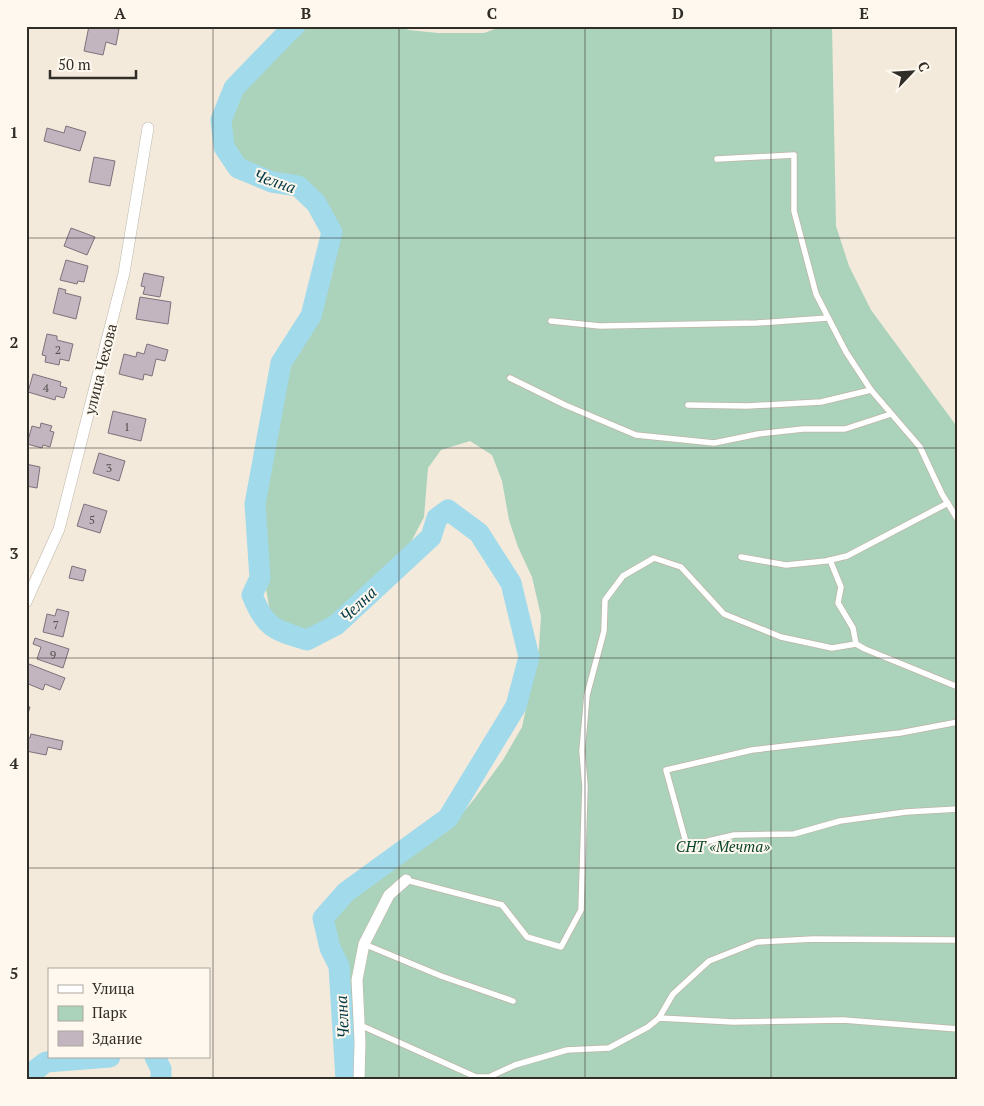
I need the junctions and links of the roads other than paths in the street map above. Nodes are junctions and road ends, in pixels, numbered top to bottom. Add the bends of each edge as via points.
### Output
1 (148, 128) dead end
2 (717, 159) dead end
3 (828, 318) junction
4 (551, 321) dead end
5 (510, 378) dead end
6 (871, 390) junction
7 (688, 405) dead end
8 (891, 414) junction
9 (948, 504) junction
10 (958, 520) edge
11 (742, 557) dead end
12 (830, 560) junction
13 (26, 602) edge
14 (856, 644) junction
15 (958, 687) edge
16 (958, 722) edge
17 (958, 809) edge
18 (406, 880) joint
19 (958, 940) edge
20 (364, 944) junction
21 (513, 1001) dead end
22 (659, 1018) junction
23 (360, 1025) junction
24 (958, 1029) edge
25 (359, 1080) edge

1 - 13 street, улица Чехова via 124,273 59,529
2 - 3 lane via 794,155 794,211 816,294
3 - 4 lane via 757,323 600,326
3 - 6 lane
5 - 8 lane via 636,435 714,443 803,429 845,429
6 - 7 lane via 821,402
6 - 8 lane
8 - 9 lane via 920,447
9 - 10 lane
9 - 12 lane via 847,556
11 - 12 lane via 786,565
12 - 14 lane via 841,587 838,603 853,628
14 - 15 lane
14 - 18 lane via 832,648 789,639 724,614 681,567 654,558 623,576 605,600 604,631 587,695 582,751 585,786 581,910 561,947 527,937 502,905
16 - 17 lane via 900,733 752,750 666,770 688,846 734,835 794,834 840,821
18 - 20 street via 389,895
19 - 22 lane via 756,942 709,961 673,994
20 - 21 lane
20 - 23 street via 357,980
22 - 23 lane via 609,1048 567,1050 515,1065 489,1077 476,1078
22 - 24 lane via 733,1022 842,1020
23 - 25 street

